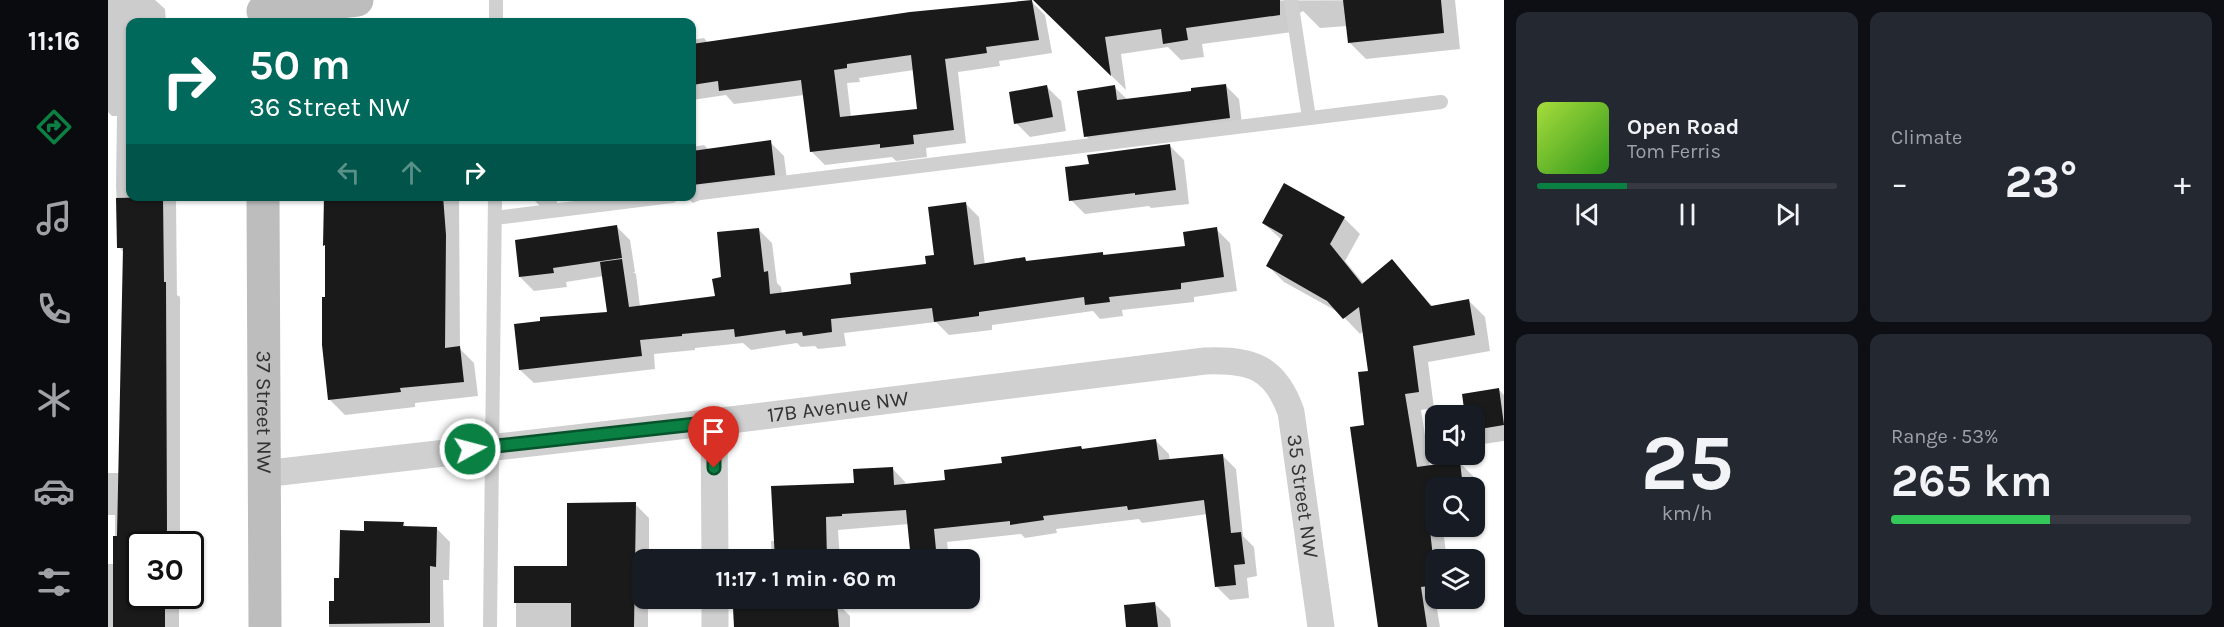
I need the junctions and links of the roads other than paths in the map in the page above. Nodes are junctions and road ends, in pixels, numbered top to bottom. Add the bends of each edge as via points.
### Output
1 (357, 0) edge
2 (496, 0) edge
3 (1291, 0) edge
4 (263, 11) edge
5 (496, 18) edge
6 (1441, 102) dead end
7 (1309, 118) junction
8 (696, 194) edge
9 (263, 201) edge
10 (495, 201) edge
11 (632, 201) edge
12 (495, 218) junction
13 (1267, 373) joint
14 (714, 422) junction
15 (493, 446) junction
16 (263, 474) junction
17 (715, 549) edge
18 (715, 609) edge
19 (265, 627) edge
20 (490, 627) edge
21 (715, 627) edge
22 (1321, 627) edge

1 - 4 street
2 - 5 lane
3 - 7 lane
6 - 7 lane
7 - 8 lane
9 - 16 street, 37 Street NW
10 - 12 lane
11 - 12 lane
12 - 15 lane
13 - 14 street, 17B Avenue NW via 1242,362 1205,360
13 - 22 street, 35 Street NW via 1278,385 1291,412
14 - 15 street, 17B Avenue NW
14 - 17 street
15 - 16 street, 17B Avenue NW
15 - 20 lane
16 - 19 street, 37 Street NW
18 - 21 street

